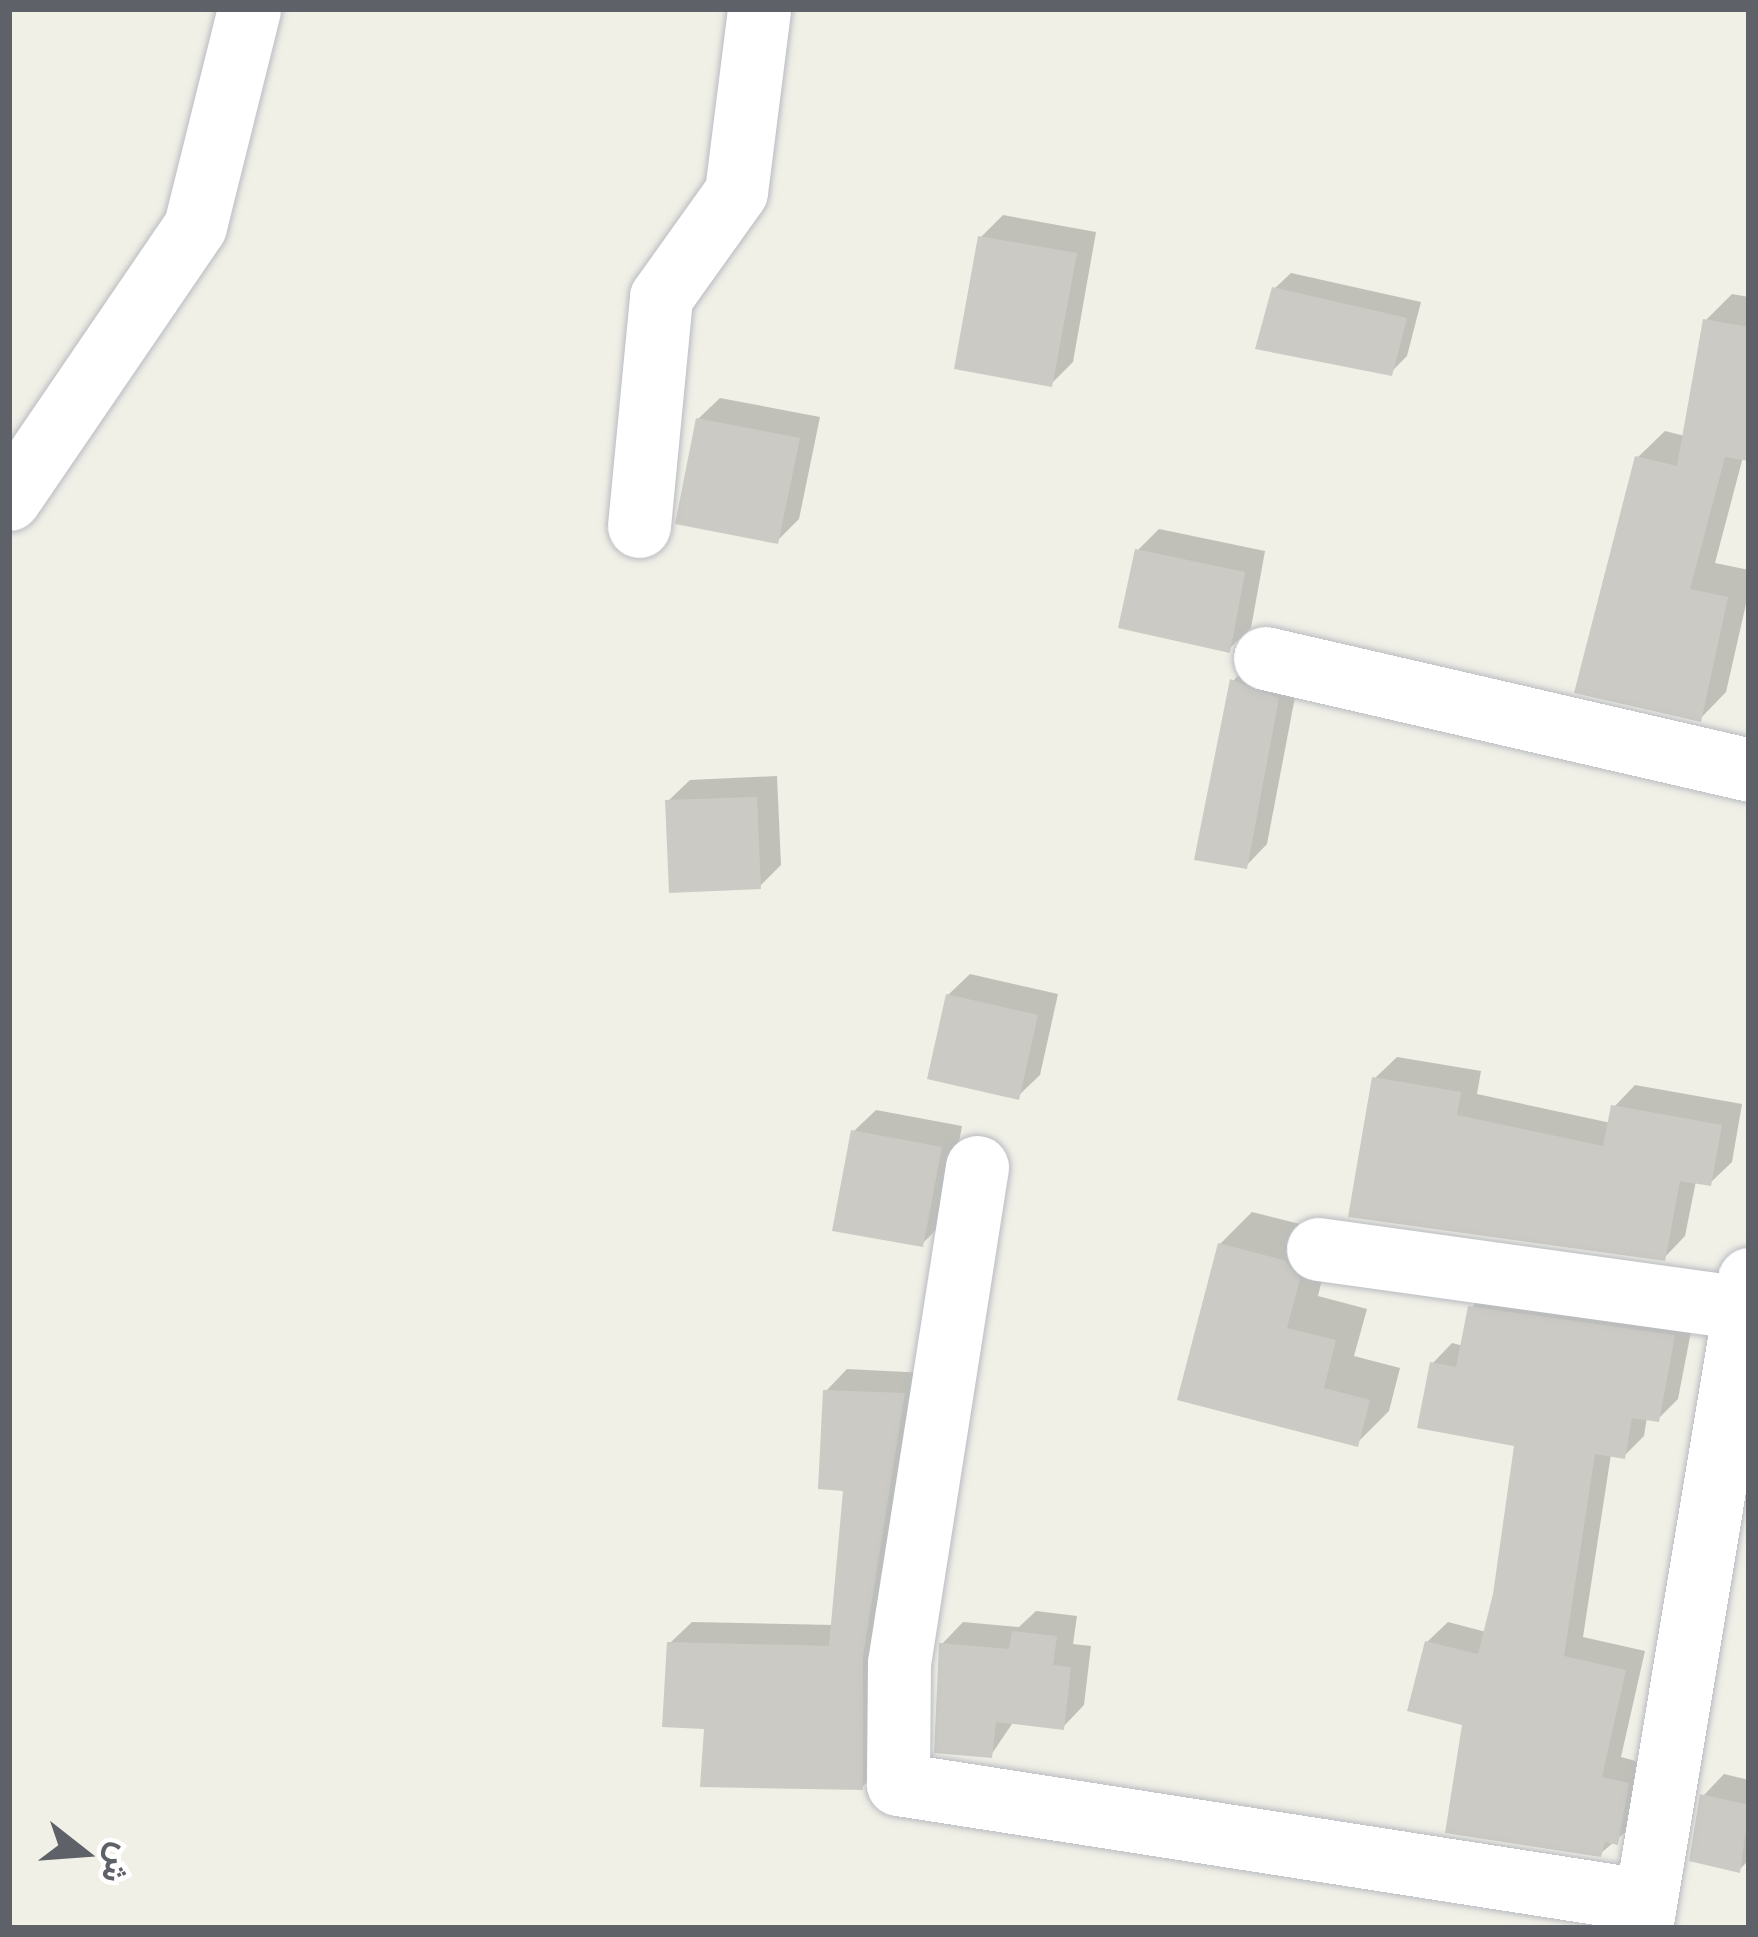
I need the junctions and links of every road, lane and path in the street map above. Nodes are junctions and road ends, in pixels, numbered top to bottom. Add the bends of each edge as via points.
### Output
1 (249, 9) edge
2 (759, 9) edge
3 (9, 499) edge
4 (639, 526) dead end
5 (1265, 658) dead end
6 (1749, 770) edge
7 (977, 1167) dead end
8 (1318, 1249) dead end
9 (1746, 1293) edge
10 (1731, 1462) edge
11 (1642, 1914) edge

1 - 3 street via 195,226
2 - 4 street via 736,192 661,297
5 - 6 street
7 - 11 street via 899,1663 898,1784
8 - 9 street
9 - 10 street
10 - 11 street

